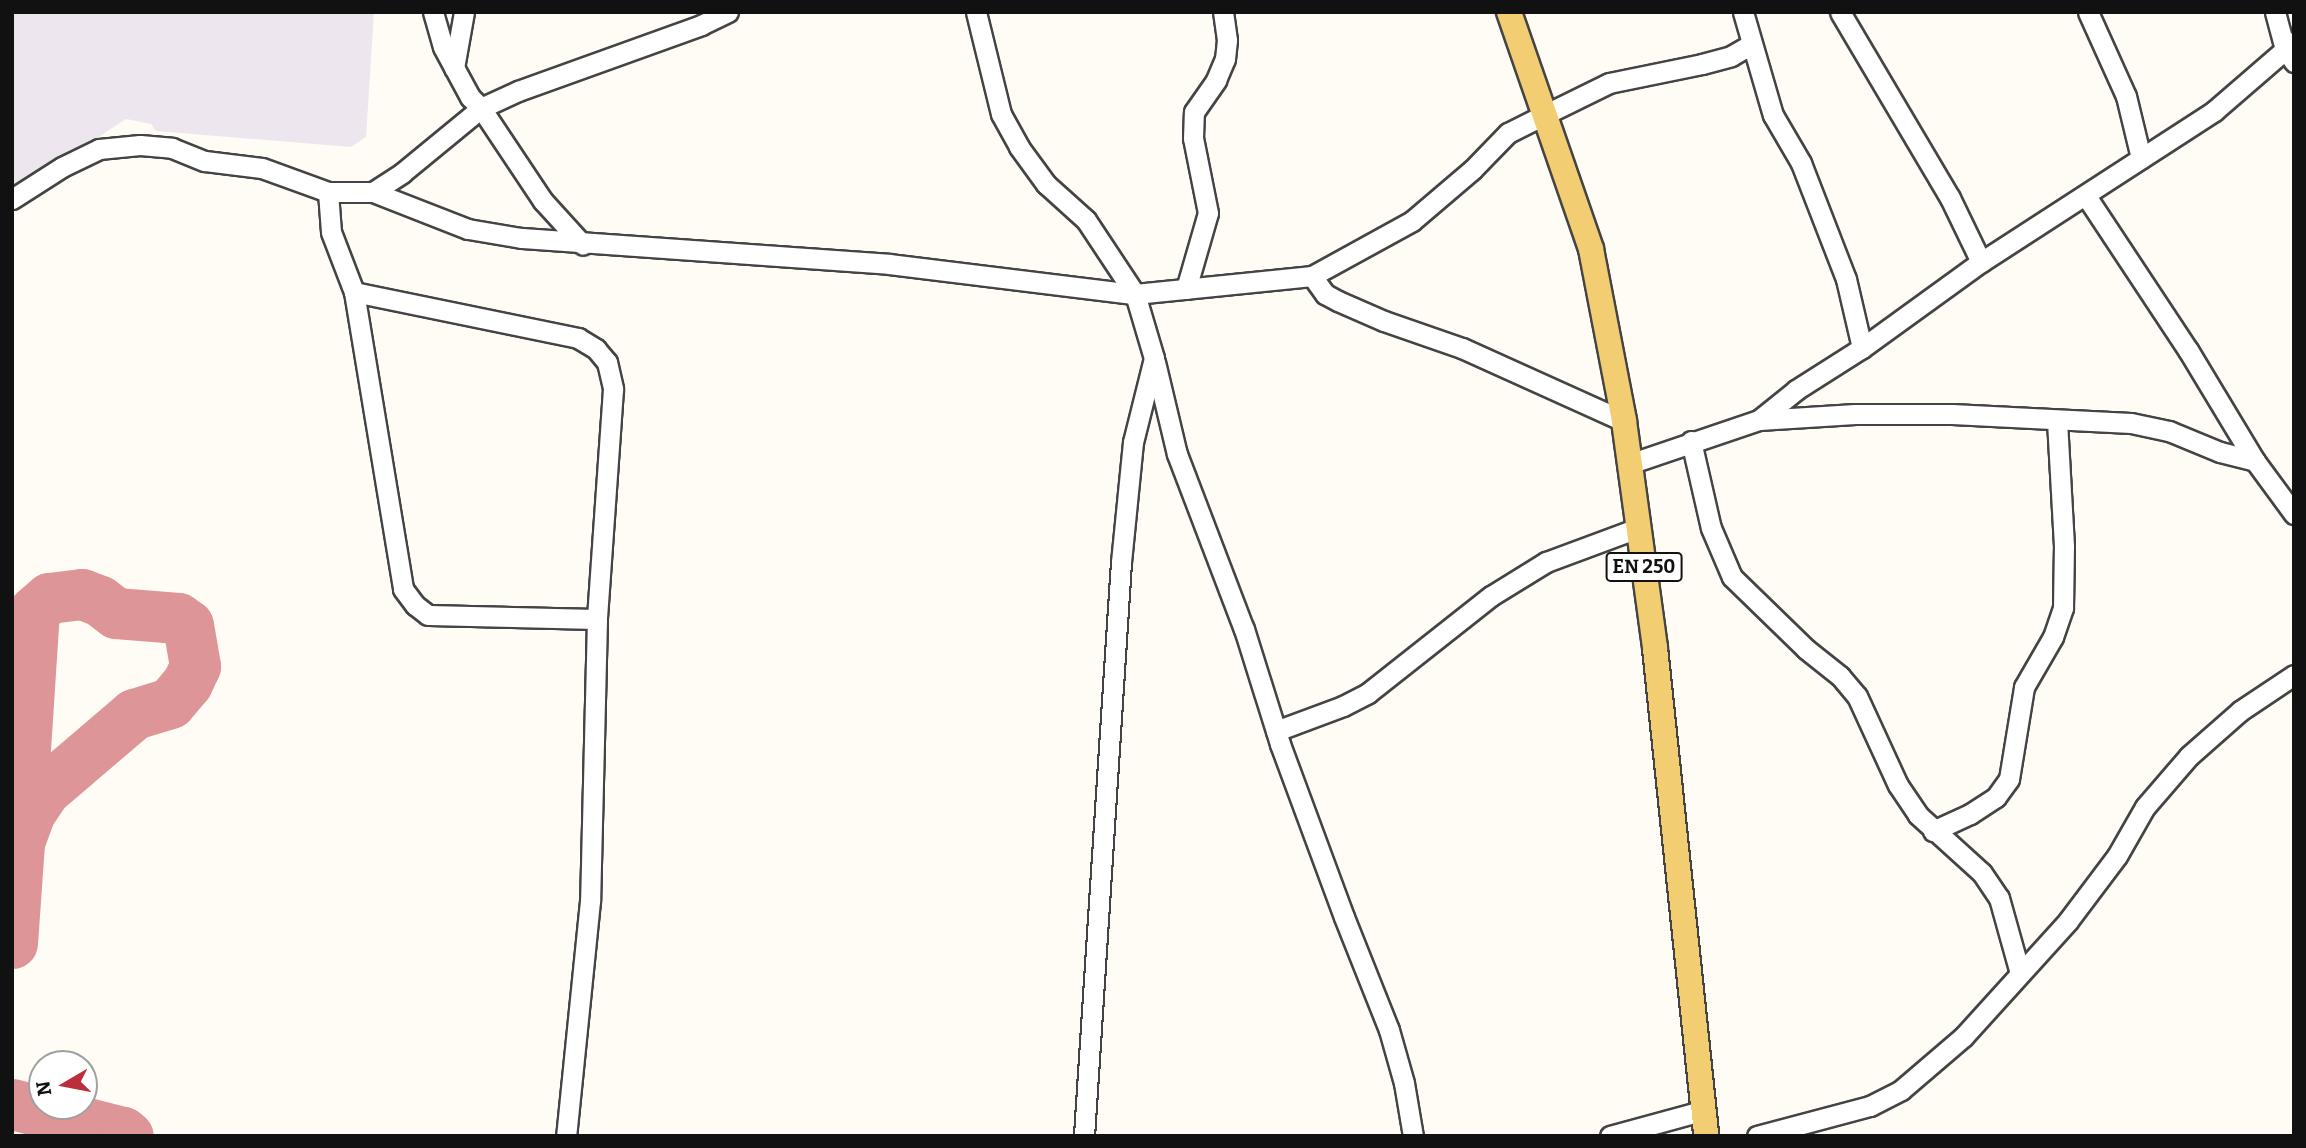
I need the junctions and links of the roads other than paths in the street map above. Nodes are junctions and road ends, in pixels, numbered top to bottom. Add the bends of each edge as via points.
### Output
1 (433, 12) edge
2 (464, 12) edge
3 (727, 12) edge
4 (976, 12) edge
5 (1223, 12) edge
6 (1509, 12) edge
7 (1742, 12) edge
8 (1840, 12) edge
9 (2088, 12) edge
10 (2275, 12) edge
11 (1752, 44) junction
12 (2291, 51) edge
13 (454, 68) junction
14 (481, 108) junction
15 (1544, 115) junction
16 (2141, 158) junction
17 (328, 192) junction
18 (373, 192) junction
19 (2085, 196) junction
20 (12, 199) edge
21 (583, 245) junction
22 (1980, 262) junction
23 (1312, 276) junction
24 (1186, 289) junction
25 (354, 292) junction
26 (1135, 294) junction
27 (1863, 348) junction
28 (1154, 358) junction
29 (1759, 420) junction
30 (2057, 420) junction
31 (1624, 421) junction
32 (1691, 441) junction
33 (2255, 461) junction
34 (1629, 464) junction
35 (2291, 504) edge
36 (1638, 528) junction
37 (597, 619) junction
38 (2294, 675) edge
39 (1276, 731) junction
40 (1933, 831) junction
41 (2020, 973) junction
42 (1705, 1110) junction
43 (566, 1136) edge
44 (1084, 1136) edge
45 (1413, 1136) edge
46 (1610, 1136) edge
47 (1706, 1136) edge
48 (1757, 1136) edge

1 - 13 street
2 - 13 street
3 - 14 street
4 - 26 street via 1002,114 1019,147 1045,184 1086,220
5 - 24 street via 1225,59 1195,112 1193,138 1208,213
6 - 15 main road, EN 250
7 - 11 street
8 - 22 street via 1950,198
9 - 16 street via 2126,96
10 - 12 street
11 - 15 street via 1702,64 1609,83
11 - 27 street via 1773,115 1801,163 1846,279
12 - 16 street via 2214,111
13 - 14 street
14 - 18 street
14 - 21 street via 543,201
15 - 23 street via 1508,134 1412,220
15 - 31 main road, EN 250 via 1591,249
16 - 19 street
17 - 18 street
17 - 20 street via 262,168 205,161 172,148 140,145 99,149
17 - 25 street via 331,232
18 - 21 street via 468,229
19 - 22 street
19 - 33 street via 2188,350
21 - 26 street via 889,264
22 - 27 street
23 - 24 street
23 - 31 street via 1325,294 1338,301 1462,348
24 - 26 street
25 - 37 street via 403,589 428,615
25 - 37 street via 578,338 607,362 613,389
26 - 28 street
27 - 29 street via 1796,390
28 - 39 street via 1177,454 1244,629
28 - 44 street via 1133,442 1121,562
29 - 30 street via 1952,414
29 - 32 street
30 - 33 street via 2131,423
30 - 40 street via 2063,608 2053,637 2024,687 2008,779 1996,797
31 - 34 main road, EN 250
32 - 34 street
32 - 40 street via 1711,528 1732,577 1857,695 1898,785
33 - 35 street
34 - 36 main road, EN 250
36 - 39 street via 1546,562 1491,596 1368,693
36 - 42 main road, EN 250
37 - 43 street via 590,901
38 - 41 street via 2241,711 2189,756 2145,807 2117,856 2068,922
39 - 45 street via 1389,1030
40 - 41 street via 1982,873 1998,898
41 - 48 street via 1963,1037 1901,1090 1870,1106
42 - 46 street
42 - 47 main road, EN 250

